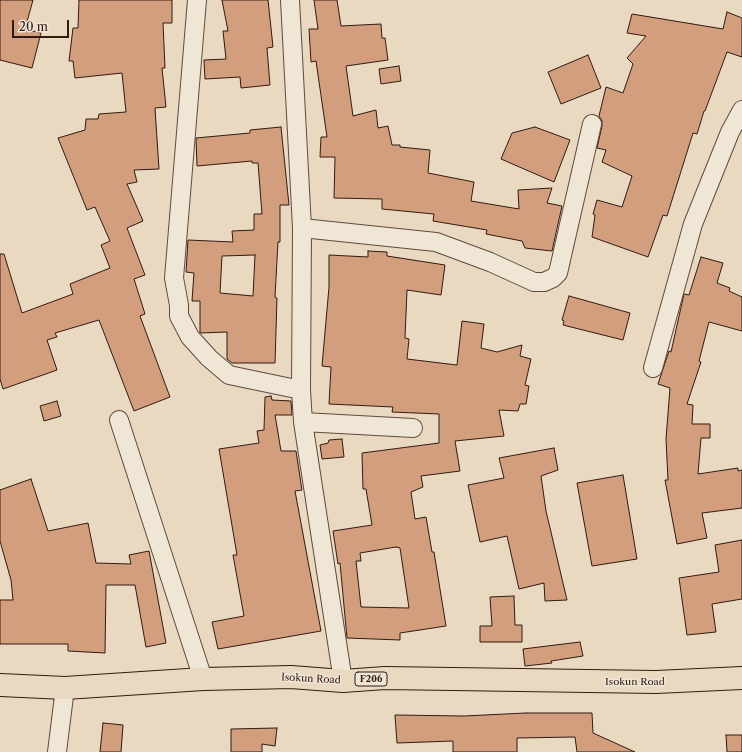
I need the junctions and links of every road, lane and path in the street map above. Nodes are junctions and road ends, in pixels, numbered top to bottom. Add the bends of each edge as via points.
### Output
1 (197, 0) edge
2 (290, 0) edge
3 (742, 110) edge
4 (592, 124) dead end
5 (302, 228) junction
6 (653, 368) dead end
7 (301, 390) junction
8 (119, 420) dead end
9 (303, 422) junction
10 (413, 428) dead end
11 (742, 678) edge
12 (203, 679) junction
13 (343, 681) junction
14 (0, 685) edge
15 (65, 688) junction
16 (57, 752) edge

1 - 7 street via 174,278 179,316 190,337 229,375
2 - 5 street
3 - 6 street via 730,132 693,224
4 - 5 street via 558,273 544,282 534,282 436,242
5 - 7 street
7 - 9 street
8 - 12 street
9 - 10 street
9 - 13 street
11 - 13 main road, Isokun Road / F206 via 656,682 385,678
12 - 13 main road, Isokun Road / F206 via 291,677
12 - 15 main road, Isokun Road / F206
14 - 15 main road, Isokun Road / F206
15 - 16 street

